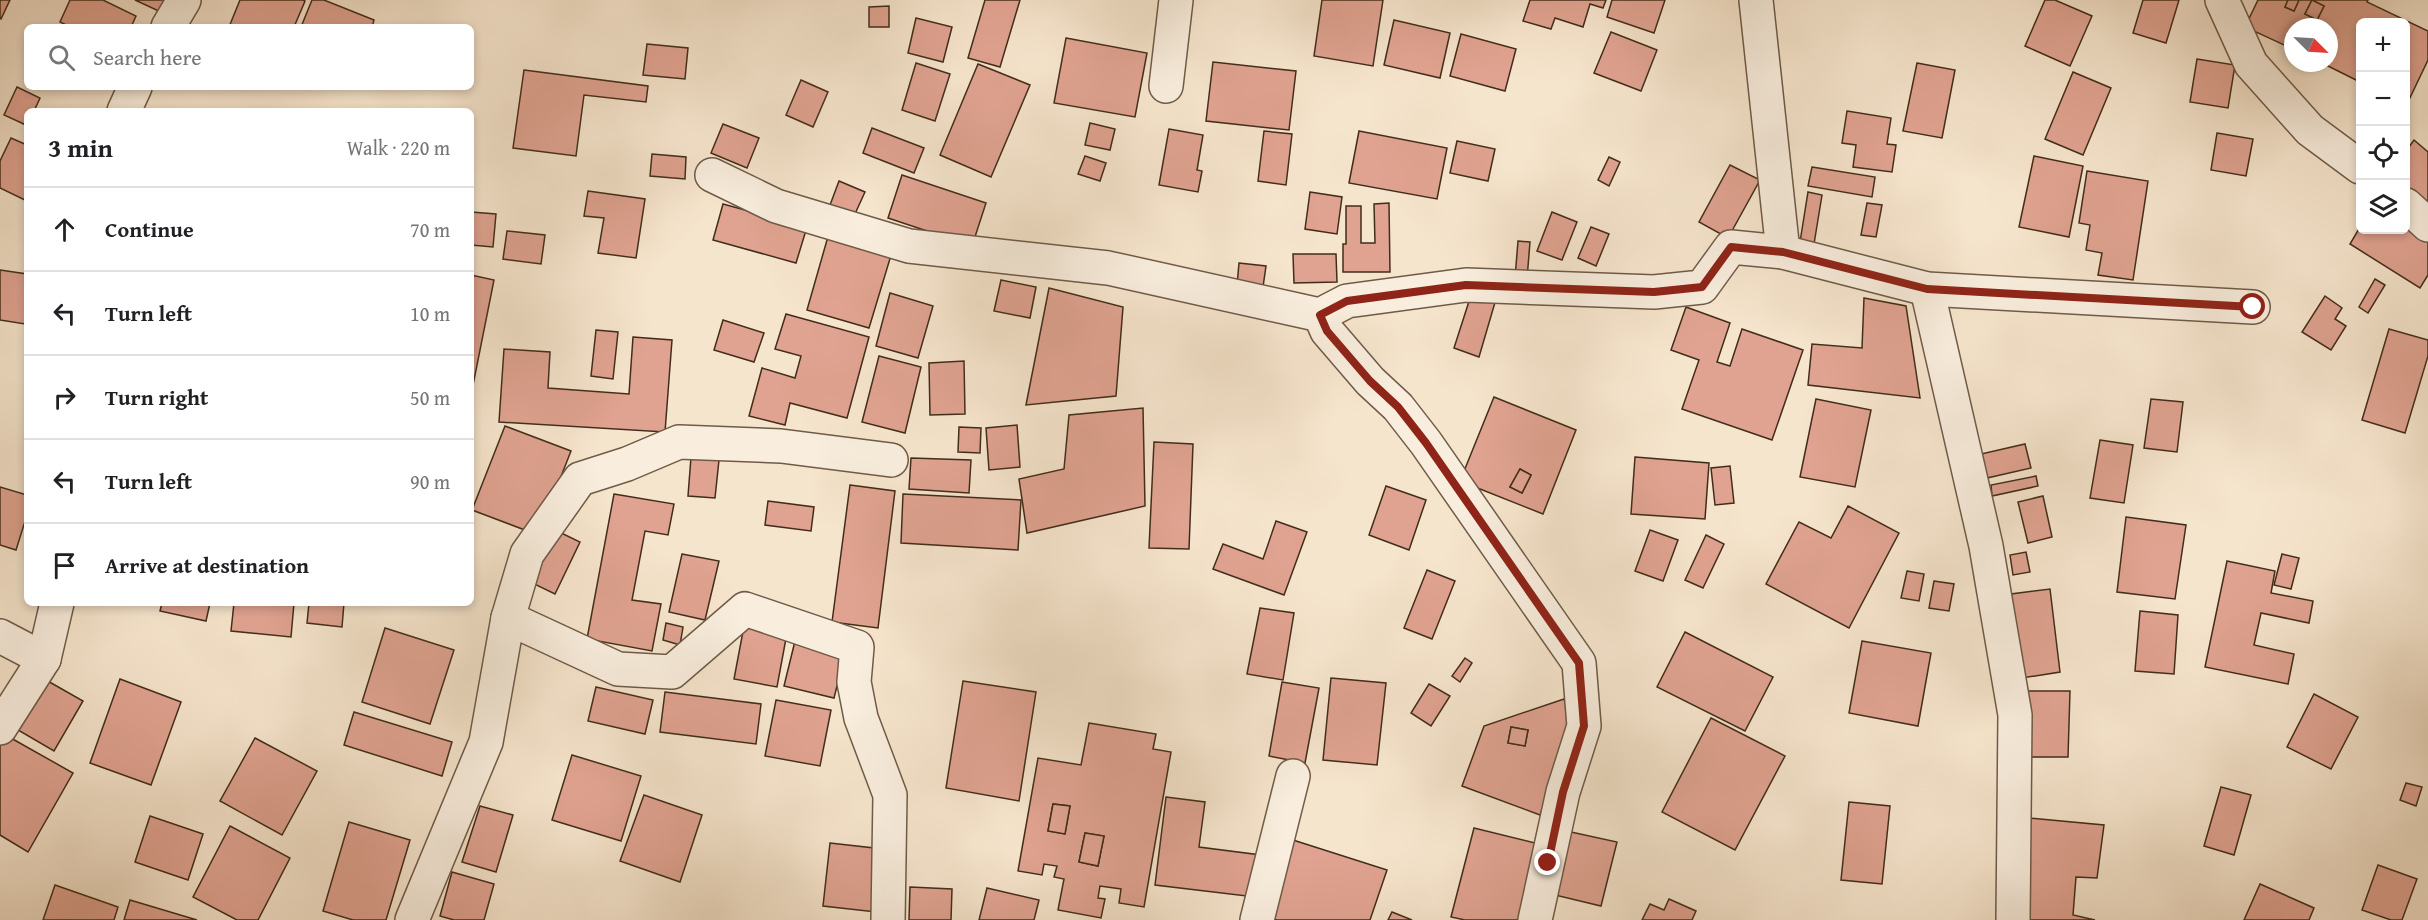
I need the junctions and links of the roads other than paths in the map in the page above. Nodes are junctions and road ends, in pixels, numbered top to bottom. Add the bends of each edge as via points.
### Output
1 (184, 0) edge
2 (1176, 0) edge
3 (1756, 0) edge
4 (2222, 0) edge
5 (170, 24) edge
6 (1166, 86) dead end
7 (134, 90) edge
8 (125, 108) edge
9 (2356, 162) edge
10 (712, 175) dead end
11 (2410, 209) edge
12 (2428, 225) edge
13 (1783, 252) junction
14 (1927, 289) junction
15 (2253, 307) dead end
16 (1320, 315) junction
17 (891, 460) dead end
18 (56, 606) edge
19 (508, 618) junction
20 (0, 636) edge
21 (44, 659) junction
22 (0, 728) edge
23 (1293, 776) dead end
24 (412, 920) edge
25 (888, 920) edge
26 (1257, 920) edge
27 (1535, 920) edge
28 (2013, 920) edge

1 - 5 street
2 - 6 street
3 - 13 street
4 - 9 street via 2251,64 2310,130
7 - 8 street
10 - 16 street via 776,206 909,246 1108,268
11 - 12 street
13 - 14 street
13 - 16 street via 1731,247 1702,287 1654,292 1466,285 1347,301
14 - 15 street
14 - 28 street via 1986,546 2015,716
16 - 27 street via 1327,331 1426,443 1579,663 1584,726 1563,792
17 - 19 street via 781,446 679,442 580,479 527,554
18 - 21 street
19 - 24 street via 486,742
19 - 25 street via 618,669 672,672 745,609 857,647 854,682 861,718 890,795
20 - 21 street
21 - 22 street
23 - 26 street

